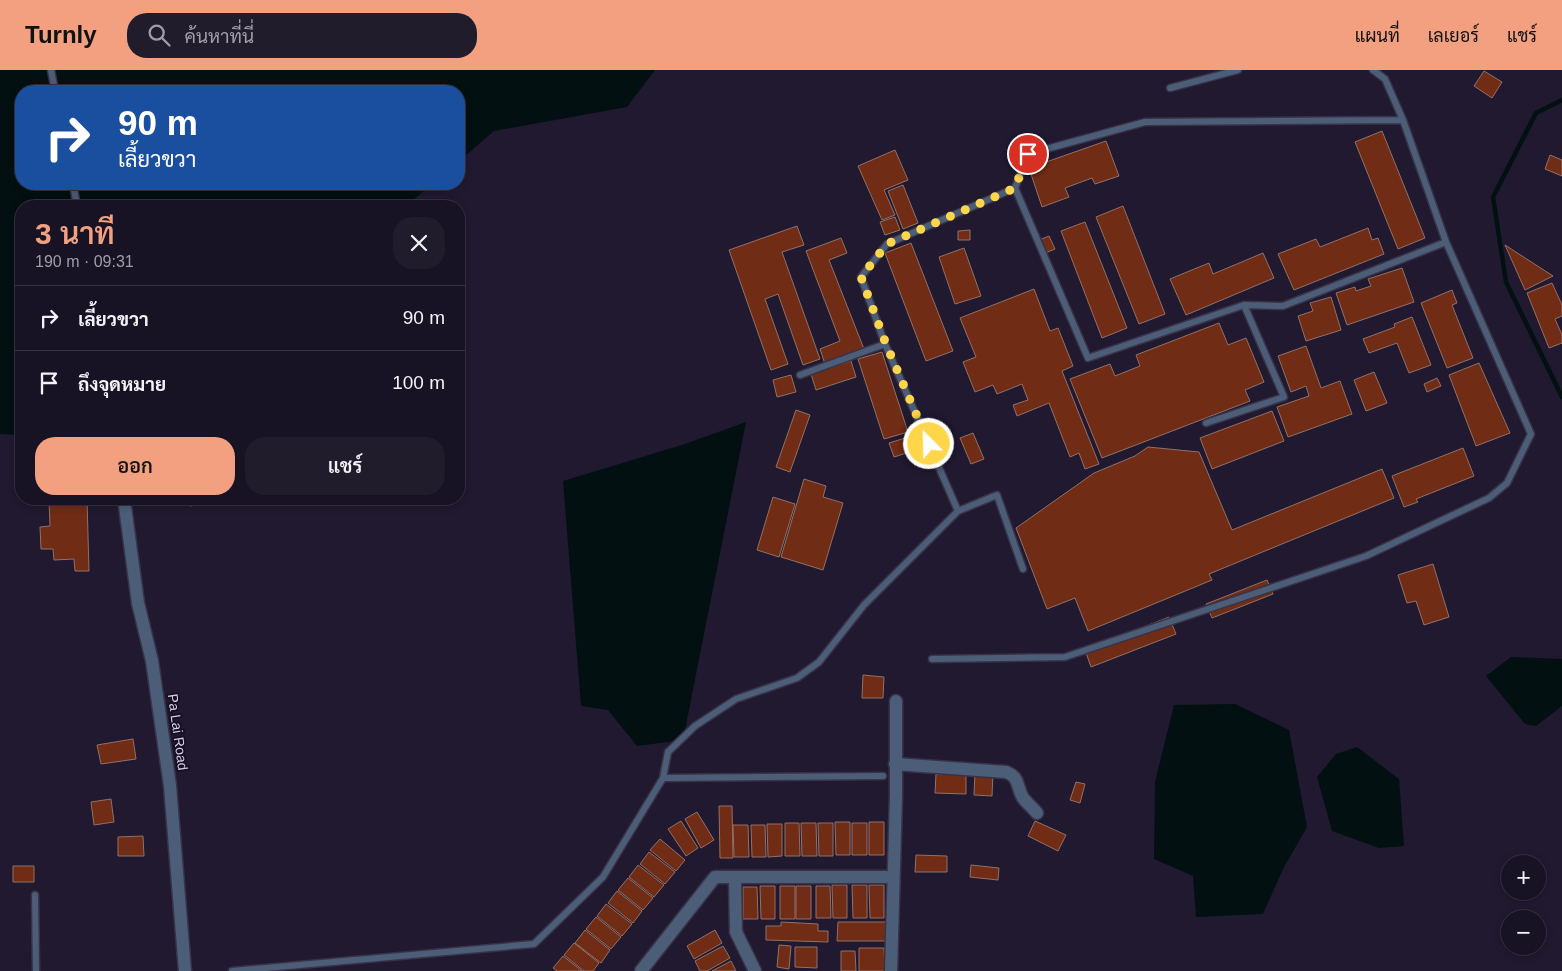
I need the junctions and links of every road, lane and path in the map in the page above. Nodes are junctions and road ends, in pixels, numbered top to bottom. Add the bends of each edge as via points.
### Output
1 (52, 70) edge
2 (1238, 70) edge
3 (1373, 70) edge
4 (55, 85) edge
5 (1170, 88) dead end
6 (1402, 120) junction
7 (1015, 188) junction
8 (1446, 242) junction
9 (1244, 306) junction
10 (886, 344) junction
11 (800, 375) dead end
12 (1206, 423) dead end
13 (125, 505) edge
14 (958, 511) junction
15 (1023, 568) dead end
16 (932, 659) dead end
17 (896, 701) dead end
18 (895, 764) junction
19 (883, 776) dead end
20 (663, 778) junction
21 (1038, 813) dead end
22 (886, 877) dead end
23 (735, 878) junction
24 (35, 895) dead end
25 (36, 971) edge
26 (185, 971) edge
27 (232, 971) edge
28 (641, 971) edge
29 (755, 971) edge
30 (890, 971) edge

1 - 4 lane
2 - 5 lane
3 - 6 lane via 1385,79
6 - 7 lane via 1145,122 1028,154
6 - 8 lane
7 - 9 lane via 1088,358
7 - 10 lane via 887,244 861,277
8 - 9 lane via 1283,306
8 - 16 lane via 1530,434 1507,482 1489,498 1366,556 1065,656
9 - 12 lane via 1284,397
10 - 11 lane
10 - 14 lane
13 - 26 street, Pa Lai Road via 138,603 152,661 170,786
14 - 15 lane via 997,495
14 - 20 lane via 864,606 819,662 797,678 736,699 695,726 668,752
17 - 18 street
18 - 21 street via 1006,772 1018,780 1023,797
18 - 30 street
19 - 20 lane
20 - 27 lane via 603,877 534,944
22 - 23 street
23 - 28 street via 715,877
23 - 29 street via 736,932
24 - 25 lane

